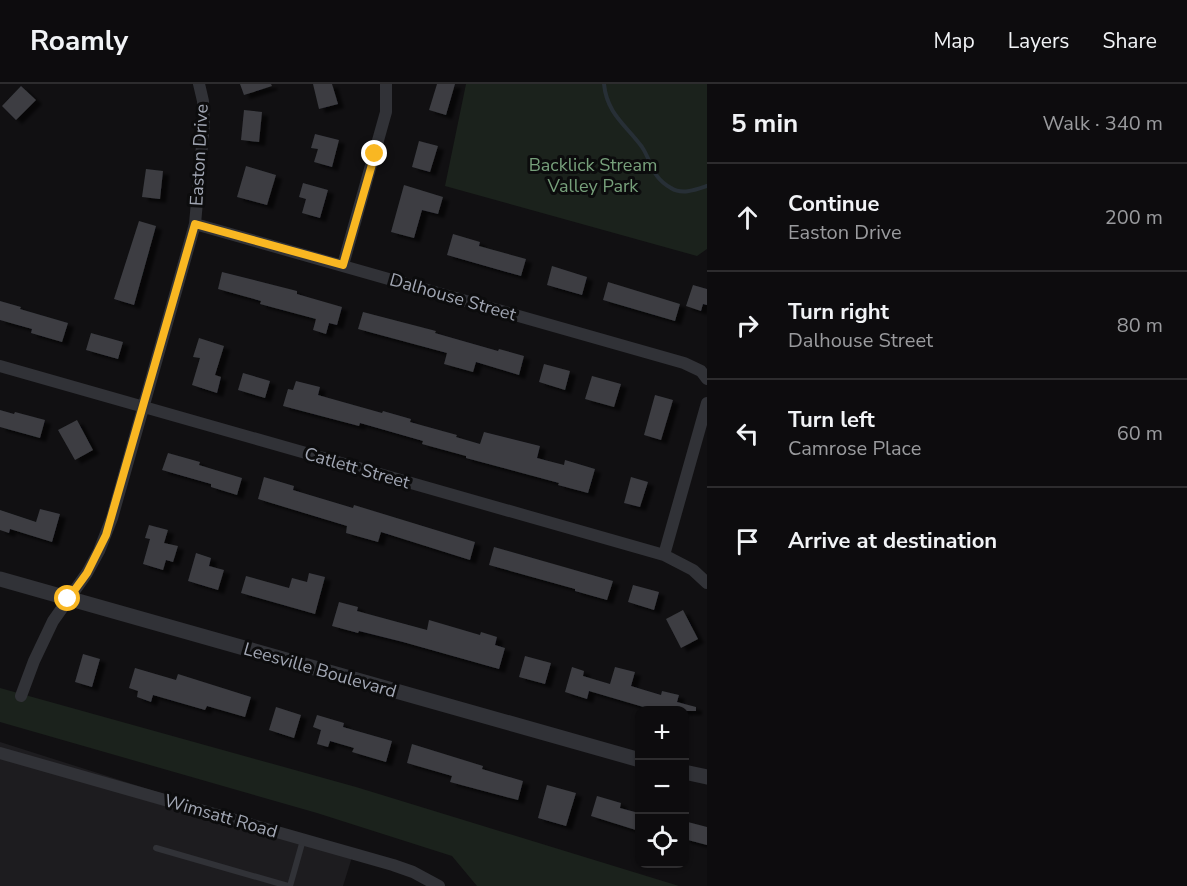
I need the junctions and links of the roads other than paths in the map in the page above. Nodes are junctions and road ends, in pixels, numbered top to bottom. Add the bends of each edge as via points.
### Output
1 (199, 84) edge
2 (386, 84) edge
3 (195, 224) junction
4 (343, 265) junction
5 (0, 366) edge
6 (705, 372) edge
7 (707, 403) edge
8 (144, 407) junction
9 (664, 555) junction
10 (0, 579) edge
11 (707, 583) edge
12 (68, 599) junction
13 (21, 696) dead end
14 (0, 753) edge
15 (635, 759) edge
16 (689, 773) edge
17 (707, 777) edge
18 (303, 839) junction
19 (156, 848) dead end
20 (289, 886) edge
21 (439, 886) edge

1 - 3 street, Easton Drive via 204,123
2 - 4 street via 386,112
3 - 4 street, Dalhouse Street
3 - 8 street, Easton Drive
4 - 6 street, Dalhouse Street
5 - 8 street, Catlett Street
7 - 9 street
8 - 9 street, Catlett Street
8 - 12 street, Easton Drive via 106,535 87,573
9 - 11 street, Catlett Street via 693,570
10 - 12 street, Leesville Boulevard
12 - 13 street, Easton Drive via 52,621
12 - 15 street, Leesville Boulevard
14 - 18 street, Wimsatt Road
16 - 17 street
18 - 20 lane
18 - 21 street, Wimsatt Road via 393,865
19 - 20 lane

